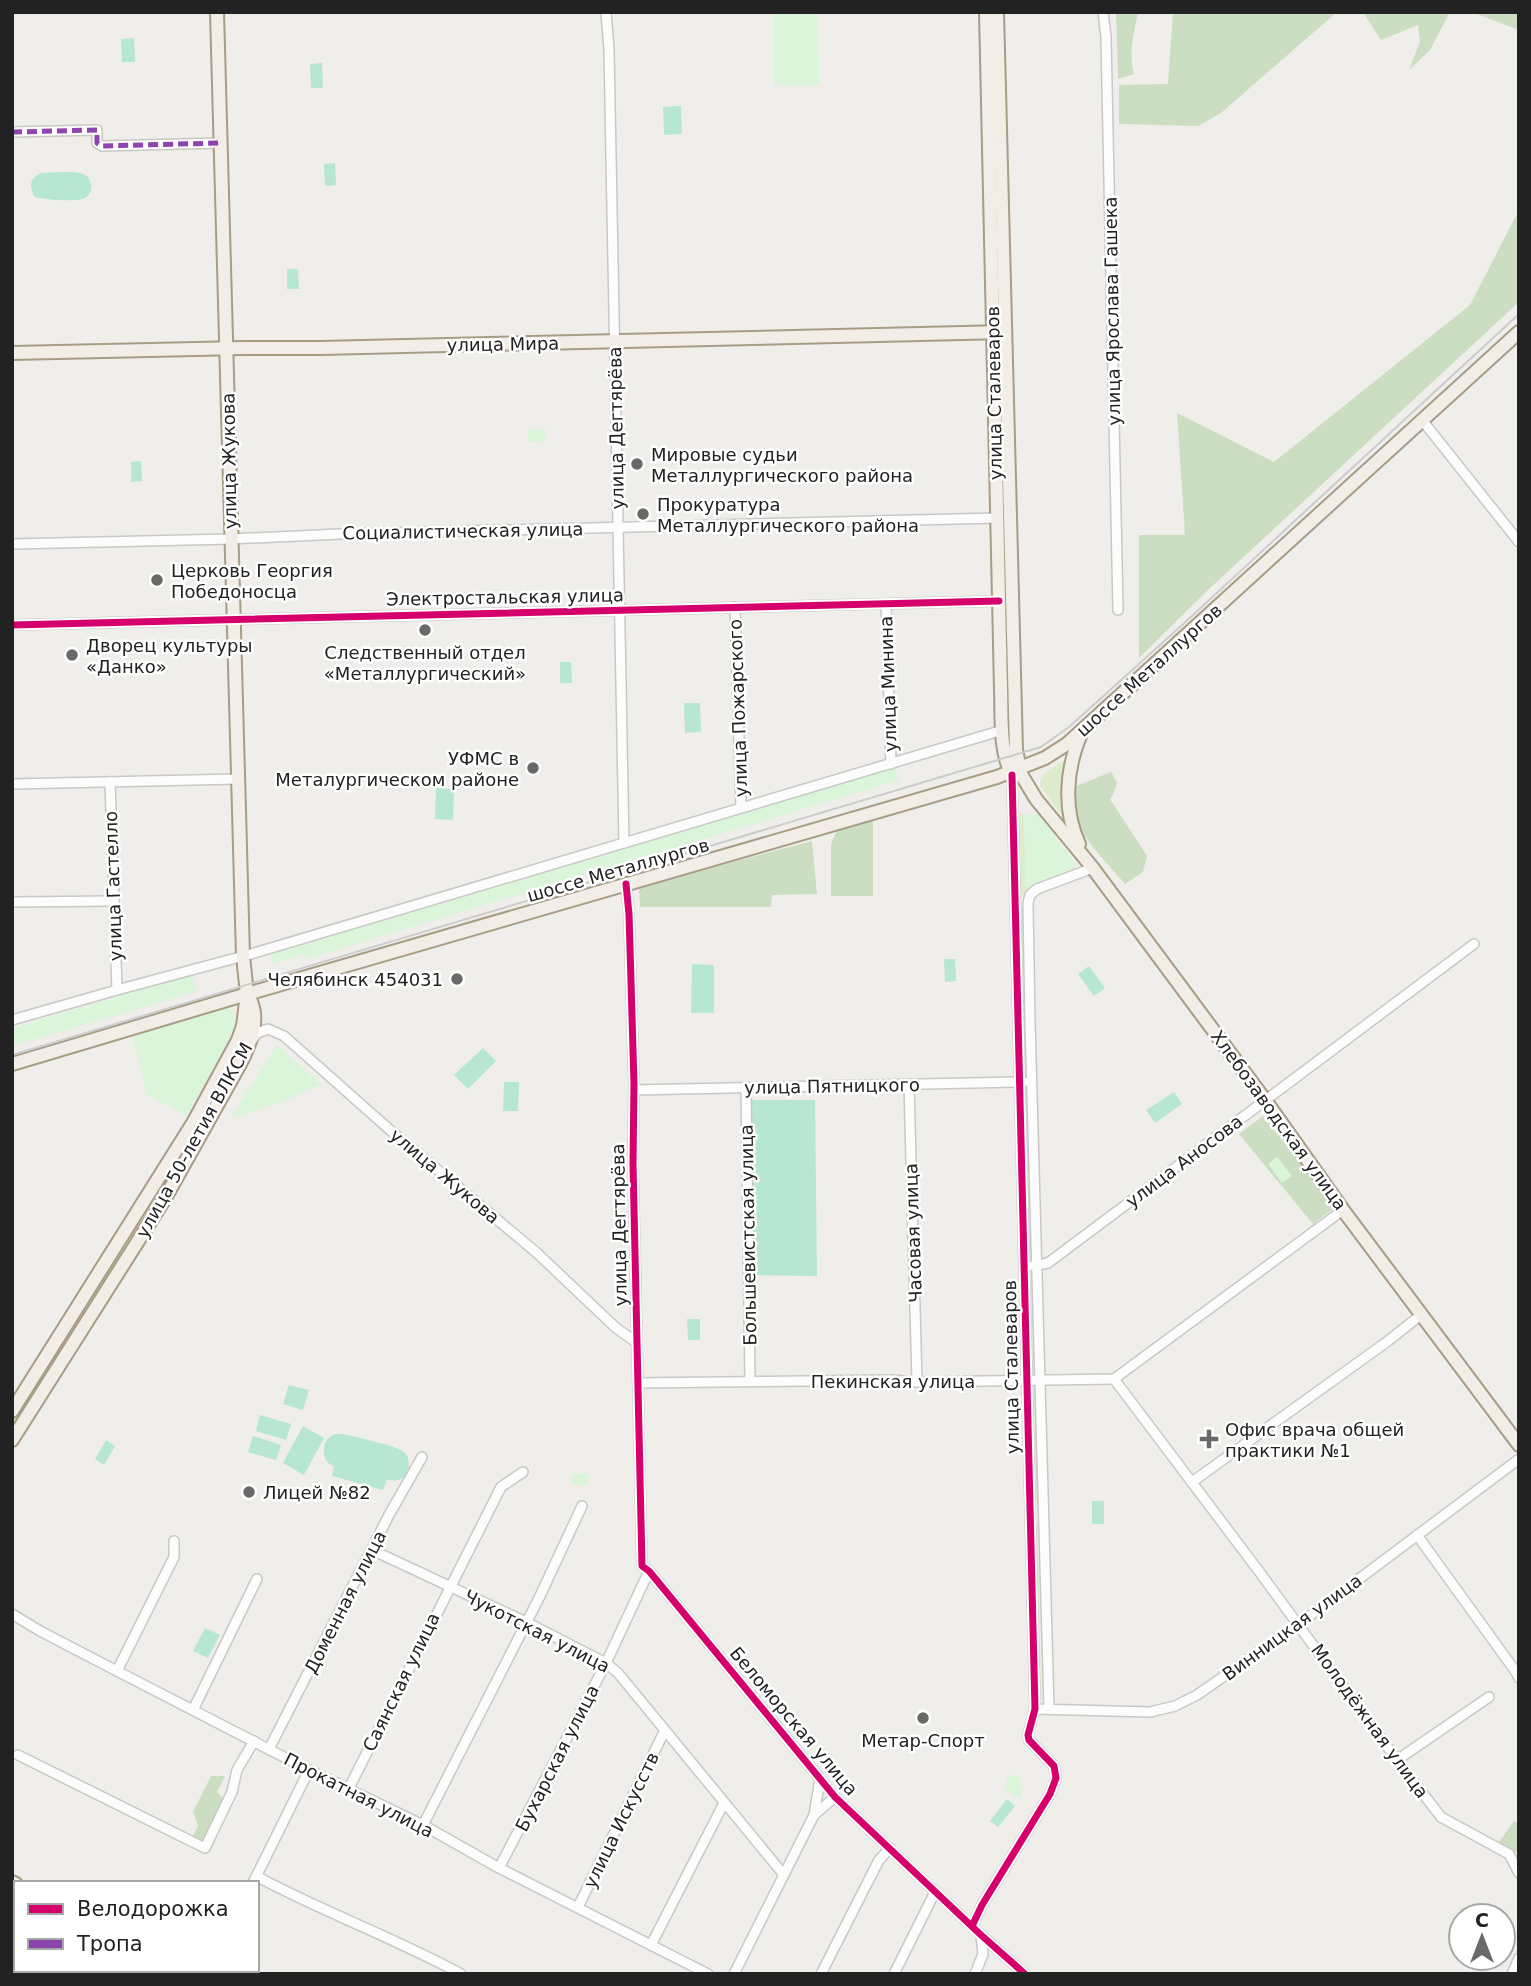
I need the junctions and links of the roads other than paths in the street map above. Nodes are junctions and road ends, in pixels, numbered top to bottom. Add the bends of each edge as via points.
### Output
1 (217, 12) edge
2 (606, 12) edge
3 (986, 12) edge
4 (997, 12) edge
5 (1103, 12) edge
6 (12, 132) edge
7 (220, 143) junction
8 (999, 332) junction
9 (1519, 332) edge
10 (614, 341) junction
11 (226, 348) junction
12 (12, 353) edge
13 (1422, 420) junction
14 (997, 518) junction
15 (618, 527) junction
16 (231, 539) junction
17 (1519, 542) edge
18 (12, 544) edge
19 (1006, 601) junction
20 (886, 604) junction
21 (735, 607) junction
22 (619, 610) junction
23 (1118, 610) dead end
24 (232, 620) junction
25 (12, 625) edge
26 (1009, 729) junction
27 (1083, 730) junction
28 (891, 764) junction
29 (1014, 772) junction
30 (238, 779) junction
31 (110, 782) junction
32 (12, 784) edge
33 (741, 808) junction
34 (624, 843) junction
35 (1089, 863) junction
36 (626, 884) junction
37 (1015, 899) junction
38 (114, 901) junction
39 (12, 902) edge
40 (1028, 903) junction
41 (1474, 944) dead end
42 (243, 956) junction
43 (117, 990) junction
44 (247, 993) junction
45 (12, 1020) edge
46 (251, 1043) junction
47 (12, 1064) edge
48 (1020, 1082) junction
49 (1031, 1082) junction
50 (909, 1084) junction
51 (746, 1088) junction
52 (634, 1090) junction
53 (1265, 1100) junction
54 (1343, 1210) junction
55 (1024, 1265) junction
56 (1036, 1265) junction
57 (1422, 1314) junction
58 (638, 1343) junction
59 (1114, 1379) junction
60 (750, 1381) junction
61 (1040, 1381) junction
62 (639, 1382) junction
63 (917, 1382) junction
64 (1027, 1382) junction
65 (12, 1411) edge
66 (12, 1440) edge
67 (1519, 1445) edge
68 (422, 1457) dead end
69 (1519, 1459) edge
70 (523, 1472) dead end
71 (1192, 1482) junction
72 (582, 1506) dead end
73 (1030, 1514) junction
74 (1043, 1514) junction
75 (1417, 1535) junction
76 (174, 1541) dead end
77 (372, 1550) junction
78 (645, 1568) junction
79 (257, 1579) dead end
80 (449, 1587) junction
81 (12, 1614) edge
82 (526, 1622) junction
83 (1299, 1624) junction
84 (606, 1663) junction
85 (117, 1671) junction
86 (1519, 1678) edge
87 (1489, 1697) dead end
88 (1035, 1709) junction
89 (1049, 1709) junction
90 (193, 1710) junction
91 (664, 1732) junction
92 (254, 1741) junction
93 (268, 1748) junction
94 (18, 1755) dead end
95 (1397, 1760) junction
96 (309, 1770) junction
97 (820, 1779) junction
98 (348, 1790) junction
99 (835, 1797) junction
100 (724, 1804) junction
101 (814, 1815) junction
102 (423, 1825) junction
103 (890, 1848) junction
104 (499, 1868) junction
105 (1519, 1873) edge
106 (784, 1875) junction
107 (255, 1880) edge
108 (259, 1882) edge
109 (935, 1892) junction
110 (578, 1907) junction
111 (972, 1926) junction
112 (981, 1936) junction
113 (652, 1945) junction
114 (1519, 1958) edge
115 (692, 1970) edge
116 (461, 1974) edge
117 (708, 1974) edge
118 (734, 1974) edge
119 (821, 1974) edge
120 (894, 1974) edge
121 (975, 1974) edge
122 (1025, 1974) edge
123 (1512, 1974) edge

1 - 7 main road, улица Жукова
2 - 10 street, улица Дегтярёва
3 - 8 main road, улица Сталеваров
4 - 8 main road, улица Сталеваров
5 - 23 street, улица Ярослава Гашека
6 - 7 street via 97,131 97,143 102,146
7 - 11 main road, улица Жукова
8 - 10 main road, улица Мира
8 - 14 main road, улица Сталеваров
8 - 19 main road, улица Сталеваров
9 - 13 main road, шоссе Металлургов
10 - 11 main road, улица Мира
10 - 15 street, улица Дегтярёва
11 - 12 main road, улица Мира
11 - 16 main road, улица Жукова
13 - 17 street
13 - 27 main road, шоссе Металлургов
14 - 15 street, Социалистическая улица
14 - 19 main road, улица Сталеваров
15 - 16 street, Социалистическая улица
15 - 22 street, улица Дегтярёва
16 - 18 street, Социалистическая улица
16 - 24 main road, улица Жукова
19 - 20 street, Электростальская улица
19 - 26 main road, улица Сталеваров
20 - 21 street, Электростальская улица
20 - 28 street, улица Минина
21 - 22 street, Электростальская улица
21 - 33 street, улица Пожарского
22 - 24 street, Электростальская улица
22 - 34 street, улица Дегтярёва
24 - 25 street, Электростальская улица
24 - 30 main road, улица Жукова
26 - 28 street, шоссе Металлургов
26 - 29 main road, улица Сталеваров via 1016,750
27 - 29 main road, шоссе Металлургов via 1057,752
27 - 35 main road via 1072,760 1069,803 1072,830
28 - 33 street, шоссе Металлургов
29 - 35 main road, Хлебозаводская улица
29 - 36 main road, шоссе Металлургов
29 - 37 street, улица Сталеваров
30 - 31 street
30 - 42 main road, улица Жукова
31 - 32 street
31 - 38 street, улица Гастелло
33 - 34 street, шоссе Металлургов
34 - 42 street, шоссе Металлургов
35 - 40 street via 1085,871 1037,889
35 - 53 main road, Хлебозаводская улица
36 - 44 main road, шоссе Металлургов
36 - 52 street, улица Дегтярёва
37 - 40 street
37 - 48 street, улица Сталеваров
38 - 39 street
38 - 43 street, улица Гастелло
40 - 49 street, улица Сталеваров
41 - 53 street, улица Аносова
42 - 43 street, шоссе Металлургов
42 - 44 main road, улица Жукова
43 - 45 street, шоссе Металлургов
44 - 46 main road, улица 50-летия ВЛКСМ via 254,1012
44 - 47 main road, шоссе Металлургов
44 - 65 main road, улица 50-летия ВЛКСМ via 238,1040 193,1123
46 - 58 street, улица Жукова via 262,1030 284,1036 537,1253 615,1328
46 - 66 main road, улица 50-летия ВЛКСМ via 164,1200
48 - 49 street, улица Пятницкого
48 - 50 street, улица Пятницкого
48 - 55 street, улица Сталеваров
49 - 56 street, улица Сталеваров
50 - 51 street, улица Пятницкого
50 - 63 street, Часовая улица
51 - 52 street, улица Пятницкого
51 - 60 street, Большевистская улица
52 - 58 street, улица Дегтярёва
53 - 54 main road, Хлебозаводская улица
53 - 56 street, улица Аносова via 1048,1263
54 - 57 main road, Хлебозаводская улица
54 - 59 street
55 - 56 street, улица Аносова
55 - 64 street, улица Сталеваров
56 - 61 street, улица Сталеваров
57 - 67 main road, Хлебозаводская улица
57 - 71 street
58 - 62 street, улица Дегтярёва
59 - 61 street, Пекинская улица
59 - 71 street, Молодёжная улица
60 - 62 street, Пекинская улица
60 - 63 street, Пекинская улица
61 - 64 street, Пекинская улица
61 - 74 street, улица Сталеваров
62 - 78 street, улица Дегтярёва
63 - 64 street, Пекинская улица
64 - 73 street, улица Сталеваров
68 - 77 street, Доменная улица
69 - 75 street, Винницкая улица
70 - 80 street, Саянская улица via 501,1487
71 - 83 street, Молодёжная улица
72 - 82 street
73 - 74 street
73 - 88 street, улица Сталеваров
74 - 89 street, улица Сталеваров
75 - 83 street, Винницкая улица
75 - 86 street
76 - 85 street via 174,1557
77 - 80 street, Чукотская улица
77 - 93 street, Доменная улица
78 - 84 street, Бухарская улица
78 - 97 street, Беломорская улица
79 - 90 street
80 - 82 street, Чукотская улица
80 - 98 street, Саянская улица
81 - 85 street, Прокатная улица
82 - 84 street, Чукотская улица
82 - 102 street
83 - 89 street, Винницкая улица via 1175,1706 1150,1712
83 - 95 street, Молодёжная улица
84 - 91 street, Чукотская улица
84 - 104 street, Бухарская улица
85 - 90 street, Прокатная улица
87 - 95 street
88 - 89 street, Винницкая улица
88 - 111 street, улица Сталеваров via 1029,1740 1054,1766 1056,1778
90 - 92 street, Прокатная улица
91 - 100 street, Чукотская улица
91 - 110 street, улица Искусств
92 - 93 street, Прокатная улица
92 - 94 street via 205,1848
93 - 96 street, Прокатная улица
95 - 105 street, Молодёжная улица via 1441,1817 1509,1854
96 - 98 street, Прокатная улица
96 - 107 street
97 - 99 street, Беломорская улица
97 - 101 street
98 - 102 street, Прокатная улица
99 - 101 street
99 - 103 street, Беломорская улица
100 - 106 street, Чукотская улица
100 - 113 street
101 - 106 street
102 - 104 street, Прокатная улица
103 - 109 street, Беломорская улица
103 - 119 street via 879,1860
104 - 110 street, Прокатная улица
106 - 118 street
108 - 116 street
109 - 111 street, Беломорская улица
109 - 120 street
110 - 113 street, Прокатная улица
111 - 112 street, Беломорская улица
112 - 121 street via 983,1954
112 - 122 street, Беломорская улица
113 - 115 street, Прокатная улица
114 - 123 street
115 - 117 street, Прокатная улица

